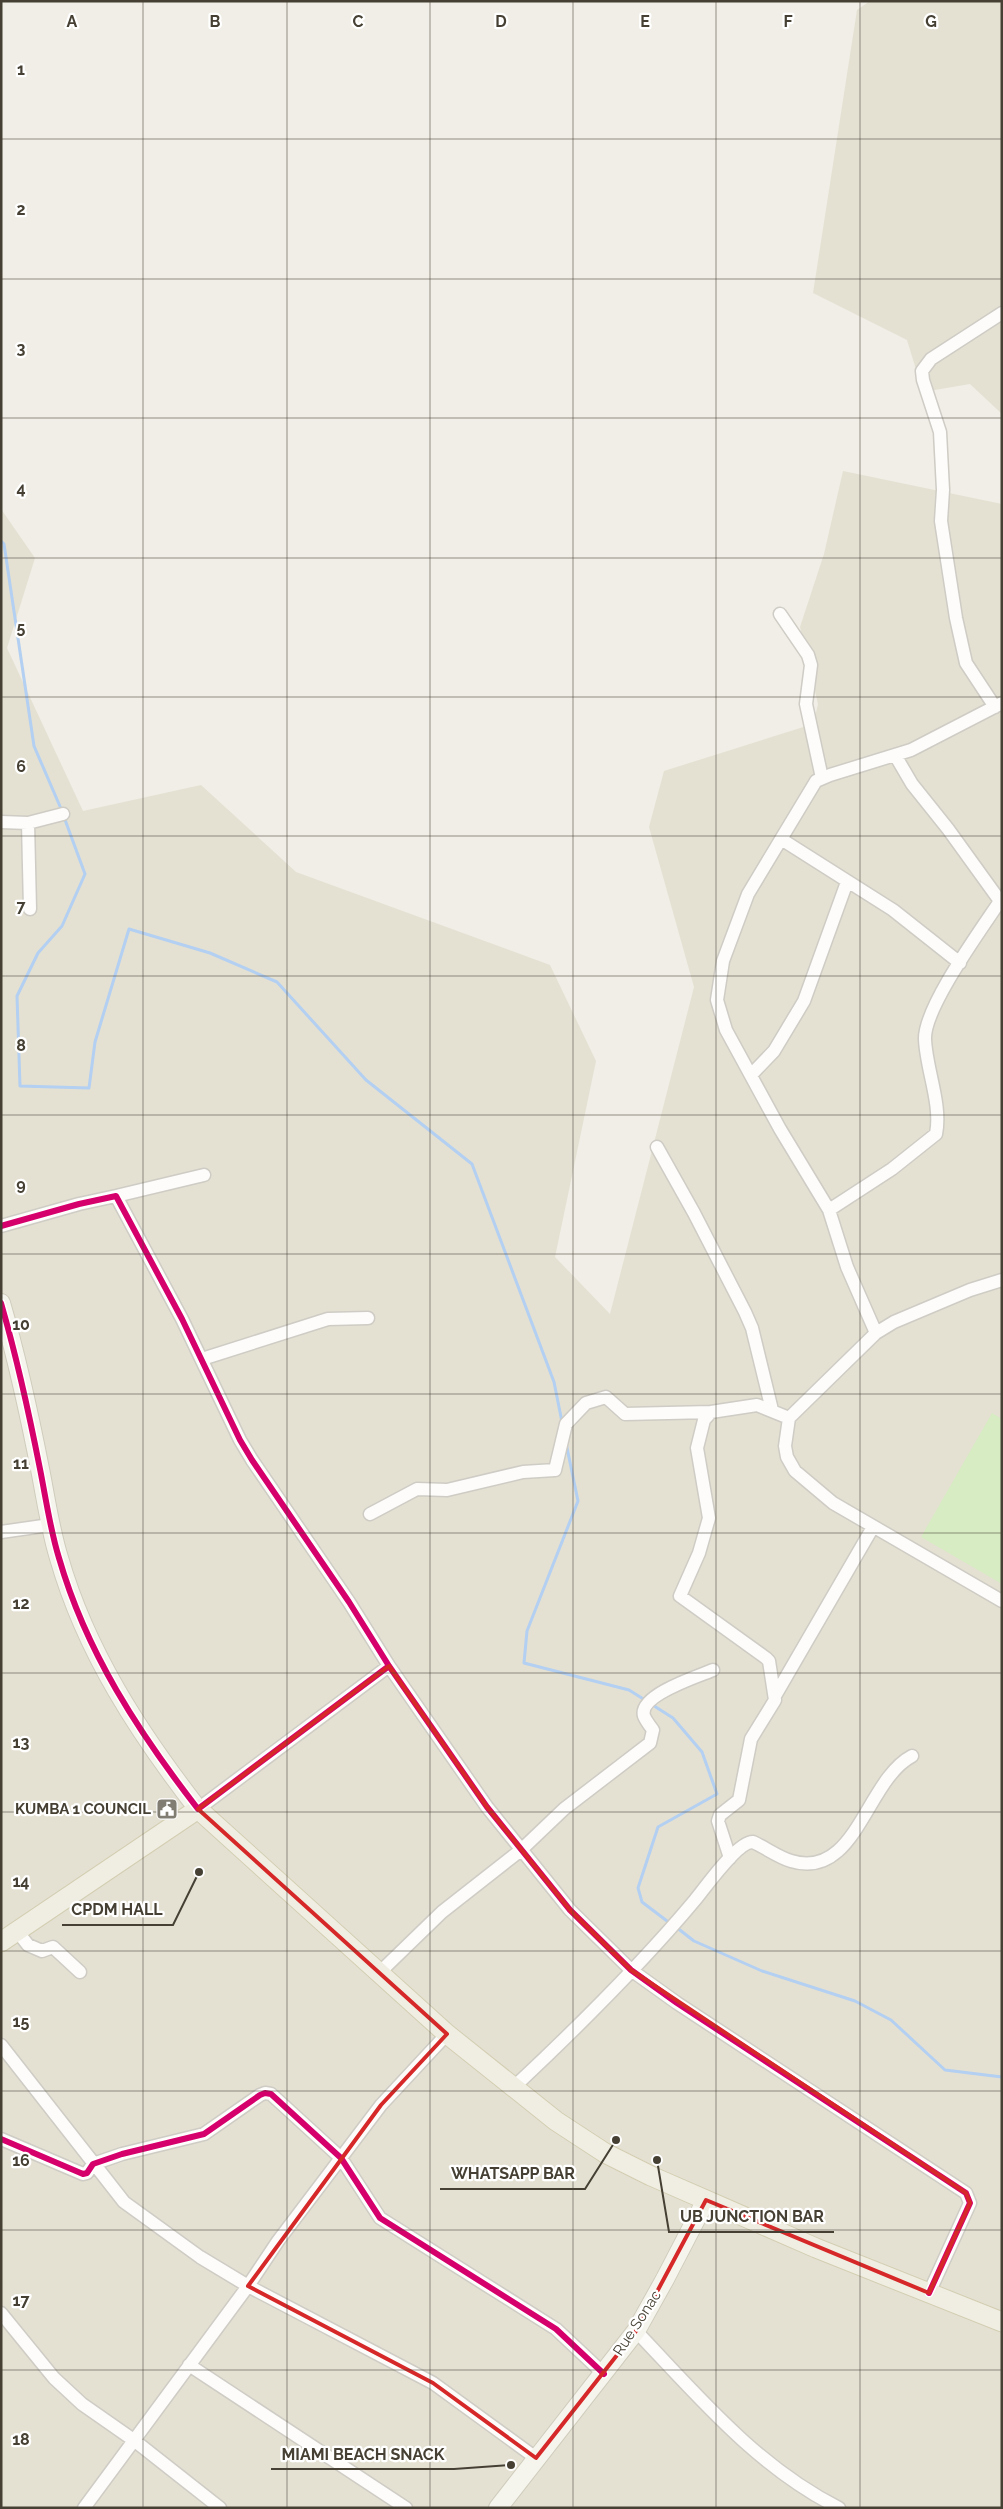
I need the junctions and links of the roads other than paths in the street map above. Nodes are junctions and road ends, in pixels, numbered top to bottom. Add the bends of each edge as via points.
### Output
1 (1002, 313) edge
2 (780, 614) dead end
3 (999, 705) edge
4 (895, 755) junction
5 (822, 778) junction
6 (63, 814) dead end
7 (1, 822) edge
8 (28, 823) junction
9 (780, 839) junction
10 (847, 882) junction
11 (1001, 899) edge
12 (30, 909) dead end
13 (960, 963) junction
14 (751, 1075) junction
15 (657, 1147) dead end
16 (204, 1175) dead end
17 (116, 1196) junction
18 (829, 1210) junction
19 (1, 1226) edge
20 (1002, 1280) edge
21 (1, 1303) edge
22 (368, 1318) dead end
23 (876, 1333) junction
24 (202, 1359) junction
25 (772, 1410) junction
26 (711, 1412) junction
27 (789, 1418) junction
28 (370, 1514) dead end
29 (50, 1525) junction
30 (873, 1527) junction
31 (1, 1532) edge
32 (1002, 1601) edge
33 (390, 1666) junction
34 (713, 1670) dead end
35 (775, 1696) junction
36 (912, 1756) dead end
37 (198, 1809) junction
38 (521, 1850) junction
39 (730, 1858) junction
40 (9, 1936) edge
41 (630, 1970) junction
42 (80, 1972) dead end
43 (379, 1973) junction
44 (447, 2034) junction
45 (1, 2045) edge
46 (514, 2087) junction
47 (1, 2139) edge
48 (341, 2158) junction
49 (93, 2164) junction
50 (706, 2200) junction
51 (248, 2286) junction
52 (929, 2293) junction
53 (1, 2313) edge
54 (1002, 2322) edge
55 (636, 2331) junction
56 (189, 2365) junction
57 (604, 2374) junction
58 (135, 2441) junction
59 (536, 2458) junction
60 (815, 2503) edge
61 (84, 2508) edge
62 (220, 2508) edge
63 (406, 2508) edge
64 (498, 2508) edge
65 (839, 2508) edge

1 - 3 street via 931,359 922,370 940,432 941,521 966,662
2 - 5 street via 808,655 811,665 806,704
3 - 4 street
4 - 5 street
4 - 11 street via 912,784
5 - 9 street via 811,788
6 - 8 street
7 - 8 street
8 - 12 street
9 - 10 street
9 - 14 street via 748,894 730,939 717,987 720,1017
10 - 13 street via 893,910
10 - 14 street via 804,1001 774,1051
11 - 13 street
13 - 18 street via 944,986 925,1034 936,1134 892,1169
14 - 18 street
15 - 25 street via 745,1312
16 - 17 street
17 - 19 street
17 - 24 street
18 - 23 street via 847,1267
20 - 23 street via 970,1290 894,1322
21 - 29 street via 18,1365
22 - 24 street via 328,1319
23 - 27 street
24 - 33 street via 252,1460
25 - 26 street via 746,1405
25 - 27 street
26 - 28 street via 625,1414 606,1397 586,1403 566,1424 555,1470 523,1472 447,1490 418,1489
26 - 35 street via 704,1420 697,1454 709,1518 699,1553 680,1596 769,1661
27 - 30 street via 785,1446 795,1471 833,1503
29 - 31 street
29 - 37 street via 73,1600 118,1696 162,1763
30 - 32 street
30 - 35 street
33 - 37 street
33 - 38 street via 487,1807
34 - 38 street via 669,1688 656,1697 644,1710 652,1730 650,1743 564,1809
35 - 39 street via 774,1703 751,1739 739,1800 720,1815 718,1821
36 - 39 street via 892,1770 848,1841 827,1860 816,1864 791,1860 750,1842
37 - 40 main road
37 - 43 main road
38 - 41 street via 570,1910
38 - 43 street via 442,1912
39 - 41 street via 683,1915
40 - 42 street via 42,1951 53,1947
41 - 46 street via 582,2024
41 - 52 street via 966,2193 970,2203
43 - 44 main road
44 - 46 main road
44 - 48 street via 381,2105
45 - 49 street
46 - 50 main road via 556,2121 606,2153
47 - 49 street via 81,2174 87,2173
48 - 49 street via 277,2099 265,2092 204,2134
48 - 51 street
48 - 57 street via 380,2218 556,2329
49 - 51 street via 124,2202 200,2257
50 - 52 main road
50 - 55 street, Rue Sonac
51 - 56 street
51 - 59 street via 433,2383
52 - 54 main road
53 - 58 street via 61,2384 82,2404
55 - 57 street, Rue Sonac
55 - 60 street via 728,2428
56 - 58 street
56 - 63 street
57 - 59 street, Rue Sonac
58 - 61 street
58 - 62 street
59 - 64 street, Rue Sonac
60 - 65 street

